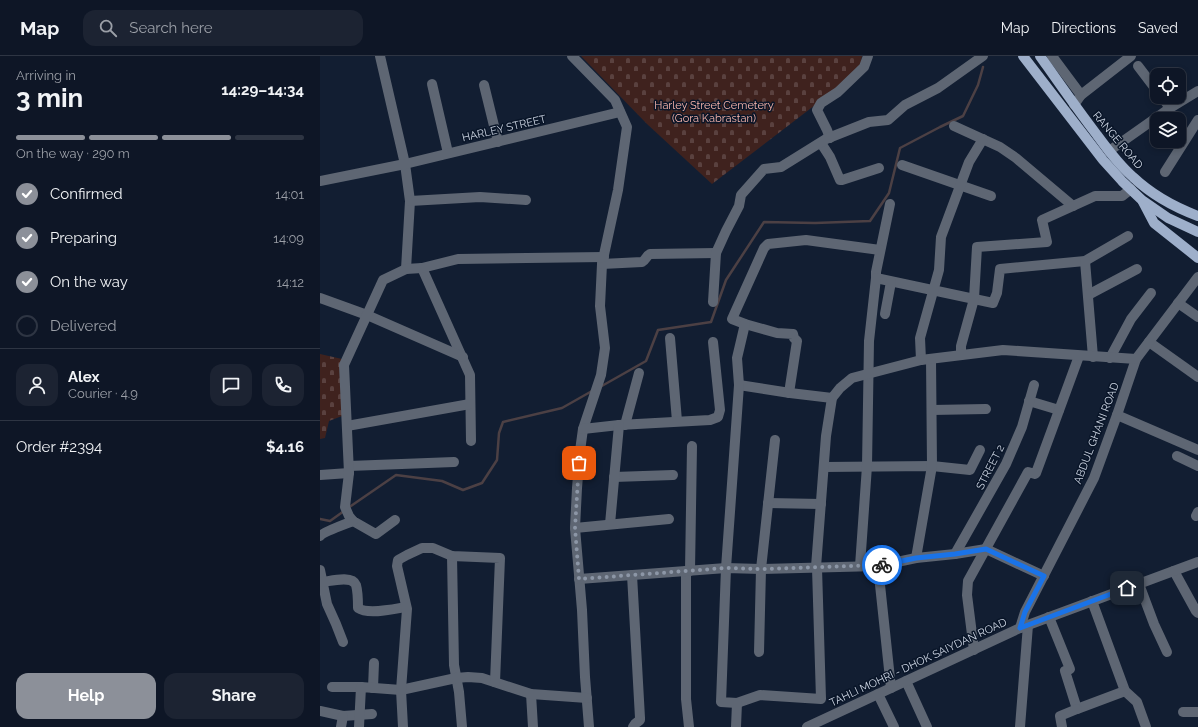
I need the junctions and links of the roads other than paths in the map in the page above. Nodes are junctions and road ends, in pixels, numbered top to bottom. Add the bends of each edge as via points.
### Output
1 (380, 56) edge
2 (572, 56) edge
3 (868, 56) edge
4 (983, 56) edge
5 (1023, 56) edge
6 (1040, 56) edge
7 (1052, 56) edge
8 (1131, 56) edge
9 (1138, 66) dead end
10 (1150, 82) edge
11 (432, 84) dead end
12 (484, 85) dead end
13 (1198, 91) edge
14 (1081, 95) junction
15 (1167, 104) edge
16 (1074, 105) junction
17 (1170, 108) junction
18 (620, 112) junction
19 (1198, 120) edge
20 (954, 126) dead end
21 (983, 139) junction
22 (825, 140) junction
23 (498, 142) junction
24 (1109, 151) junction
25 (448, 153) junction
26 (405, 164) junction
27 (902, 165) dead end
28 (879, 168) dead end
29 (1165, 172) dead end
30 (320, 181) edge
31 (960, 186) junction
32 (1131, 189) junction
33 (991, 196) dead end
34 (526, 200) dead end
35 (1142, 200) junction
36 (410, 202) junction
37 (890, 204) dead end
38 (1073, 206) junction
39 (1198, 216) edge
40 (1198, 232) edge
41 (1128, 236) dead end
42 (880, 250) junction
43 (716, 253) junction
44 (1198, 258) edge
45 (603, 260) junction
46 (1085, 260) junction
47 (422, 268) junction
48 (406, 269) junction
49 (1137, 269) dead end
50 (1198, 277) edge
51 (876, 278) junction
52 (891, 282) junction
53 (933, 290) junction
54 (1151, 293) dead end
55 (1088, 295) junction
56 (320, 298) edge
57 (974, 299) junction
58 (713, 302) dead end
59 (1178, 303) junction
60 (885, 314) dead end
61 (367, 315) junction
62 (1198, 317) edge
63 (745, 324) junction
64 (670, 338) dead end
65 (713, 342) dead end
66 (1149, 342) junction
67 (961, 356) junction
68 (1079, 356) junction
69 (1093, 356) junction
70 (463, 357) junction
71 (1110, 358) junction
72 (1136, 359) junction
73 (926, 360) junction
74 (639, 373) dead end
75 (868, 374) junction
76 (1198, 377) edge
77 (739, 385) junction
78 (1034, 385) dead end
79 (789, 393) junction
80 (832, 398) junction
81 (1029, 401) junction
82 (470, 404) junction
83 (986, 408) dead end
84 (932, 410) junction
85 (1059, 410) junction
86 (1117, 415) junction
87 (677, 421) junction
88 (622, 425) junction
89 (347, 426) junction
90 (583, 429) junction
91 (775, 440) dead end
92 (471, 441) dead end
93 (692, 446) dead end
94 (980, 450) dead end
95 (1198, 450) edge
96 (1177, 456) dead end
97 (454, 462) dead end
98 (1197, 462) edge
99 (867, 466) junction
100 (932, 466) junction
101 (824, 467) junction
102 (349, 469) junction
103 (320, 475) edge
104 (673, 475) dead end
105 (614, 477) junction
106 (768, 503) junction
107 (821, 504) junction
108 (349, 515) junction
109 (669, 519) dead end
110 (395, 520) dead end
111 (610, 524) junction
112 (575, 528) junction
113 (320, 534) edge
114 (986, 549) junction
115 (955, 554) junction
116 (452, 556) junction
117 (916, 558) junction
118 (1198, 562) edge
119 (860, 566) junction
120 (878, 566) junction
121 (816, 567) junction
122 (726, 568) junction
123 (761, 569) junction
124 (320, 570) edge
125 (688, 571) junction
126 (1174, 571) junction
127 (632, 575) junction
128 (1044, 576) junction
129 (579, 579) junction
130 (323, 582) junction
131 (1139, 584) junction
132 (1092, 601) junction
133 (406, 607) junction
134 (1198, 613) edge
135 (1049, 617) junction
136 (1024, 627) junction
137 (343, 642) dead end
138 (974, 650) junction
139 (758, 652) dead end
140 (1168, 652) dead end
141 (374, 662) dead end
142 (456, 678) junction
143 (496, 682) junction
144 (906, 682) junction
145 (332, 687) dead end
146 (361, 687) junction
147 (373, 688) junction
148 (891, 688) junction
149 (401, 690) junction
150 (1125, 691) junction
151 (531, 694) junction
152 (878, 694) junction
153 (587, 698) junction
154 (737, 703) junction
155 (1077, 709) junction
156 (320, 711) edge
157 (1183, 712) dead end
158 (1198, 712) edge
159 (372, 714) dead end
160 (360, 715) junction
161 (343, 716) junction
162 (342, 727) edge
163 (359, 727) edge
164 (403, 727) edge
165 (462, 727) edge
166 (532, 727) edge
167 (589, 727) edge
168 (633, 727) edge
169 (689, 727) edge
170 (736, 727) edge
171 (807, 727) edge
172 (894, 727) edge
173 (927, 727) edge
174 (1020, 727) edge
175 (1062, 727) edge
176 (1146, 727) edge

1 - 26 street
2 - 18 street via 615,100
3 - 22 street via 864,67 838,92 821,103 817,110 827,130
4 - 22 street via 938,88 905,106 888,120 869,122
5 - 32 main road via 1103,160
6 - 16 main road, RANGE ROAD
7 - 14 street
8 - 14 street
9 - 10 street
11 - 25 street
12 - 23 street
13 - 17 street
14 - 16 street
15 - 17 street
16 - 24 main road, RANGE ROAD
17 - 24 street
18 - 23 street, HARLEY STREET
18 - 45 street via 627,127 618,190
19 - 29 street
20 - 21 street
21 - 31 street via 969,162
21 - 38 street via 1016,158
22 - 28 street via 840,180
22 - 43 street via 781,167 764,169 741,195 739,206
23 - 25 street, HARLEY STREET
24 - 39 main road, RANGE ROAD via 1151,192 1181,210
25 - 26 street, HARLEY STREET
26 - 30 street, HARLEY STREET
26 - 36 street
27 - 31 street
31 - 33 street
31 - 53 street via 941,237 939,270
32 - 35 main road
32 - 38 street via 1122,196 1095,196
34 - 36 street via 480,197
35 - 40 main road via 1168,218
35 - 44 main road via 1154,223
36 - 48 street
37 - 42 street
38 - 57 street via 1042,220 1047,242 977,247
41 - 46 street
42 - 51 street
42 - 63 street via 806,240 768,244 732,319
43 - 45 street via 650,254 642,262
43 - 58 street
45 - 47 street via 458,259
45 - 90 street via 600,306 605,348 601,375
46 - 55 street
46 - 57 street via 1000,269 993,304
47 - 48 street
47 - 70 street
48 - 61 street via 383,280
49 - 55 street
50 - 59 street, ABDUL GHANI ROAD
51 - 52 street
51 - 75 street
52 - 53 street
52 - 60 street
53 - 57 street
53 - 73 street via 920,338
54 - 71 street via 1131,319
55 - 69 street
56 - 61 street
57 - 67 street via 961,346
59 - 62 street
59 - 66 street, ABDUL GHANI ROAD
61 - 70 street
61 - 89 street via 344,365
63 - 77 street via 737,358
63 - 79 street via 777,333 793,334 797,341
64 - 87 street
65 - 87 street via 720,410 718,417 710,420
66 - 72 street, ABDUL GHANI ROAD
66 - 76 street
67 - 68 street via 1003,350
67 - 73 street
68 - 69 street
68 - 85 street
69 - 71 street
70 - 82 street via 470,375
71 - 72 street
72 - 86 street, ABDUL GHANI ROAD
73 - 75 street
73 - 84 street
74 - 88 street
75 - 80 street via 852,378
75 - 99 street
77 - 79 street
77 - 122 street
78 - 81 street, STREET 2
79 - 80 street
80 - 101 street
81 - 85 street
81 - 115 street, STREET 2 via 1022,427 1006,464
82 - 89 street
82 - 92 street
83 - 84 street
84 - 100 street
85 - 114 street via 1036,473 1028,472
86 - 95 street
86 - 128 street, ABDUL GHANI ROAD via 1094,478
87 - 88 street
88 - 90 street
88 - 105 street
89 - 102 street
90 - 112 street
91 - 106 street
93 - 125 street
94 - 100 street via 970,470
96 - 98 street
97 - 102 street
99 - 100 street
99 - 101 street
99 - 119 street
100 - 117 street
101 - 107 street
102 - 103 street
102 - 108 street
104 - 105 street
105 - 111 street
106 - 107 street
106 - 123 street
107 - 121 street
108 - 110 street via 376,534
108 - 113 street
109 - 111 street
111 - 112 street
112 - 129 street
114 - 115 street
114 - 128 street
114 - 138 street via 968,580 967,595
115 - 117 street
116 - 133 street via 433,548 422,548 398,560
116 - 142 street
116 - 143 street via 500,558
117 - 120 street
118 - 126 street, TAHLI MOHRI - DHOK SAIYDAN ROAD
119 - 120 street
119 - 121 street
120 - 148 street
121 - 123 street
121 - 154 street via 821,699 760,695
122 - 123 street
122 - 125 street
122 - 154 street via 721,702
123 - 139 street
124 - 130 street
125 - 127 street
125 - 169 street via 686,699
126 - 131 street, TAHLI MOHRI - DHOK SAIYDAN ROAD
126 - 134 street
127 - 129 street
127 - 168 street via 640,718
128 - 136 street, ABDUL GHANI ROAD via 1025,612
129 - 153 street
130 - 133 street via 347,579 353,581 356,585 358,608 362,611
130 - 137 street via 327,604
131 - 132 street, TAHLI MOHRI - DHOK SAIYDAN ROAD
131 - 140 street
132 - 135 street, TAHLI MOHRI - DHOK SAIYDAN ROAD
132 - 150 street
133 - 149 street
135 - 136 street, TAHLI MOHRI - DHOK SAIYDAN ROAD
135 - 155 street via 1070,669 1065,671
136 - 138 street, TAHLI MOHRI - DHOK SAIYDAN ROAD
136 - 174 street, ABDUL GHANI ROAD
138 - 144 street, TAHLI MOHRI - DHOK SAIYDAN ROAD
141 - 147 street
142 - 143 street via 482,678
142 - 149 street
142 - 165 street
143 - 151 street
144 - 148 street, TAHLI MOHRI - DHOK SAIYDAN ROAD
144 - 173 street
145 - 146 street
146 - 147 street
146 - 160 street
147 - 149 street
148 - 152 street, TAHLI MOHRI - DHOK SAIYDAN ROAD
149 - 164 street
150 - 155 street
150 - 176 street via 1137,702
151 - 153 street
151 - 166 street
152 - 171 street, TAHLI MOHRI - DHOK SAIYDAN ROAD
152 - 172 street
153 - 167 street
154 - 170 street
155 - 175 street via 1060,716
156 - 161 street
157 - 158 street
159 - 160 street
160 - 161 street
160 - 163 street
161 - 162 street

